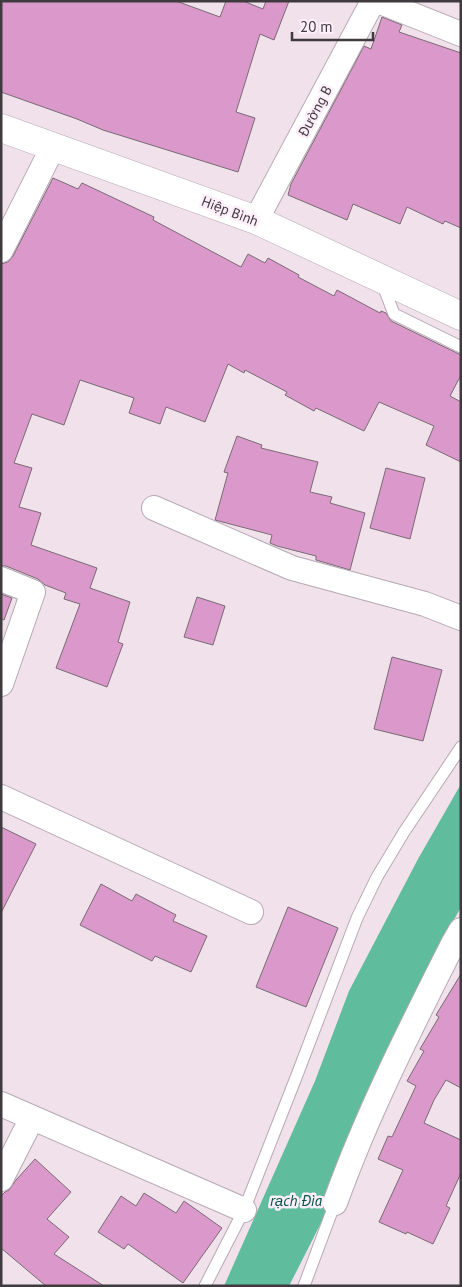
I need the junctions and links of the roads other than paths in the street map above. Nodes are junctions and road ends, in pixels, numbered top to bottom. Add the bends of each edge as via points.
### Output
1 (373, 1) edge
2 (378, 1) edge
3 (461, 34) edge
4 (1, 128) edge
5 (53, 147) junction
6 (256, 220) junction
7 (1, 250) edge
8 (380, 279) junction
9 (456, 313) edge
10 (461, 347) edge
11 (154, 508) dead end
12 (1, 579) edge
13 (461, 618) edge
14 (1, 684) edge
15 (461, 747) edge
16 (1, 797) edge
17 (251, 912) dead end
18 (461, 930) edge
19 (1, 1104) edge
20 (32, 1118) junction
21 (1, 1179) edge
22 (336, 1203) joint
23 (244, 1210) junction
24 (205, 1286) edge
25 (304, 1286) edge

1 - 6 street, Đường B
2 - 3 street
4 - 5 main road, Hiệp Bình
5 - 6 main road, Hiệp Bình
5 - 7 street
6 - 8 main road, Hiệp Bình
8 - 9 main road, Hiệp Bình
8 - 10 lane via 394,314
11 - 13 street via 292,568 425,604
12 - 14 street via 33,592
15 - 23 lane via 404,832 357,918
16 - 17 street
18 - 22 street via 400,1049 350,1162
19 - 20 street
20 - 21 street
20 - 23 street
22 - 25 lane
23 - 24 lane

